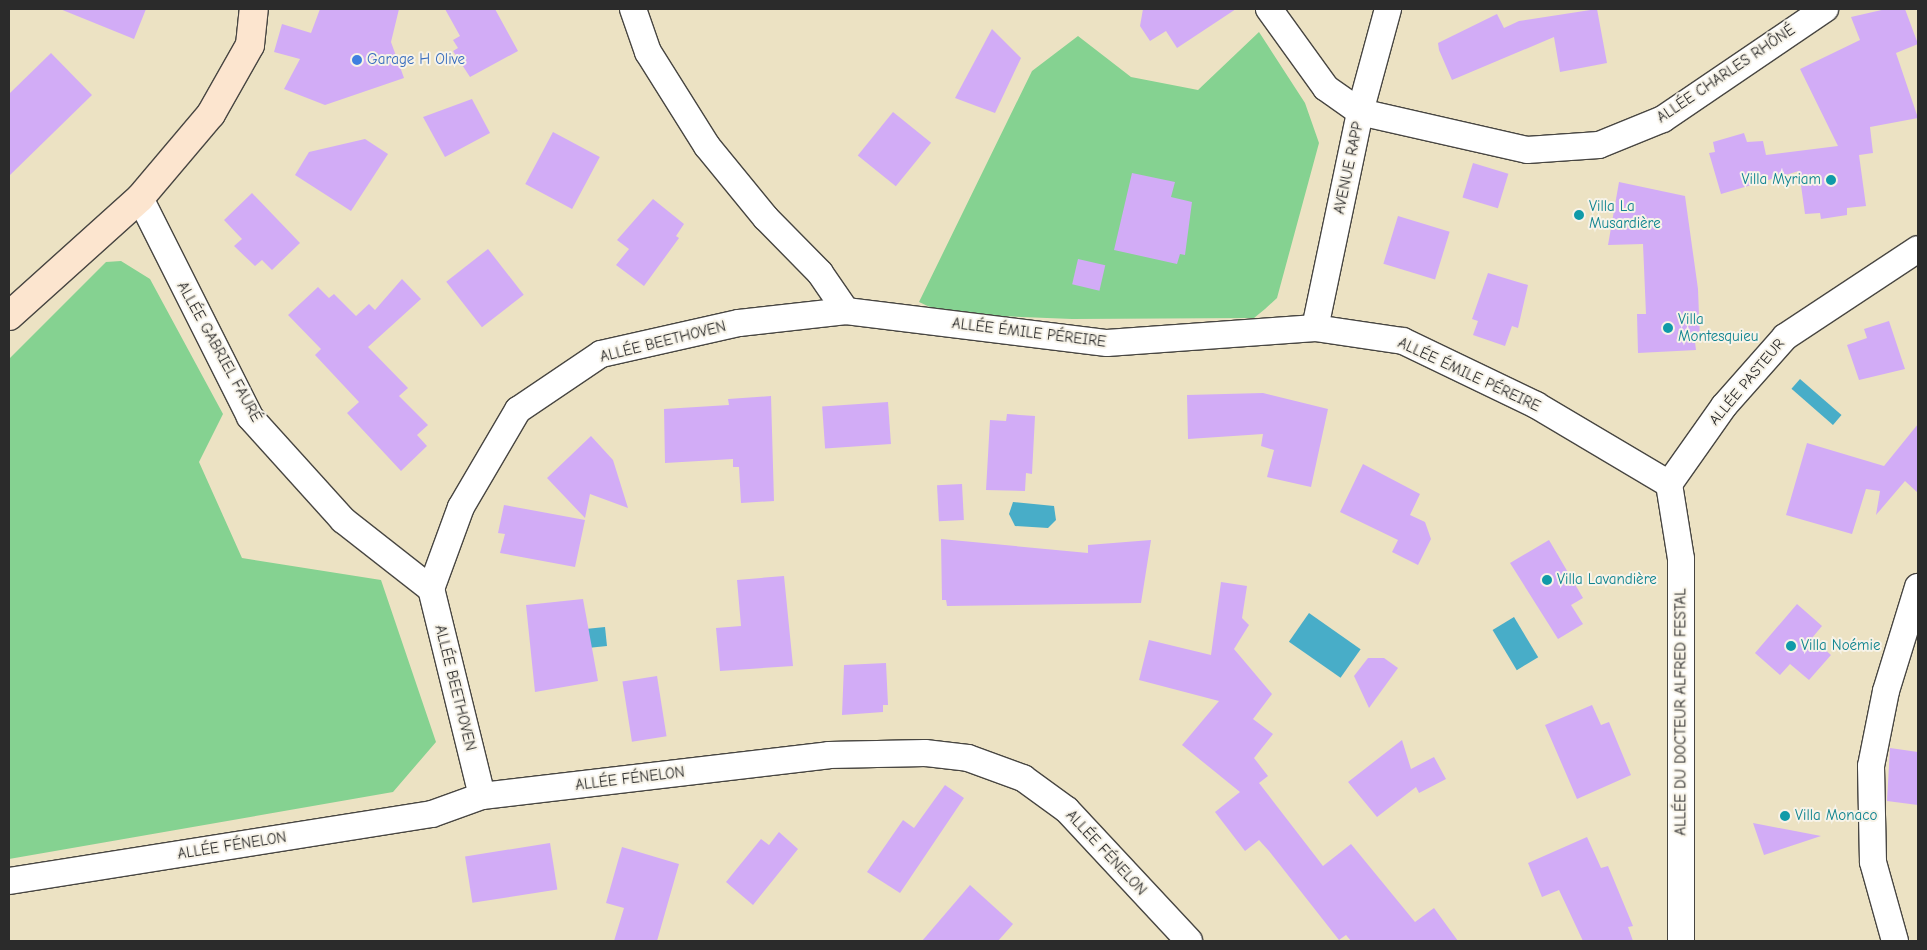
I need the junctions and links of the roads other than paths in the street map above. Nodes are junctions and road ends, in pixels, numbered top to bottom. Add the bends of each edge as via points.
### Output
1 (254, 9) edge
2 (633, 9) edge
3 (1269, 9) edge
4 (1388, 9) edge
5 (1825, 9) edge
6 (1360, 112) junction
7 (140, 198) junction
8 (1918, 248) edge
9 (846, 311) junction
10 (9, 316) edge
11 (1315, 328) junction
12 (1669, 484) junction
13 (1918, 587) edge
14 (431, 590) junction
15 (482, 796) junction
16 (9, 881) edge
17 (1189, 941) edge
18 (1681, 941) edge
19 (1895, 941) edge

1 - 7 main road via 250,45 211,114
2 - 9 street via 648,52 707,146 766,218 820,273
3 - 6 street via 1326,88
4 - 6 street, AVENUE RAPP
5 - 6 street, ALLÉE CHARLES RHÔNÉ via 1663,119 1599,145 1527,150
6 - 11 street, AVENUE RAPP
7 - 10 main road
7 - 14 street, ALLÉE GABRIEL FAURÉ via 250,417 343,520
8 - 12 street, ALLÉE PASTEUR via 1785,337 1724,406
9 - 11 street, ALLÉE ÉMILE PÉREIRE via 1107,343
9 - 14 street, ALLÉE BEETHOVEN via 739,323 601,354 518,410 460,507
11 - 12 street, ALLÉE ÉMILE PÉREIRE via 1403,342 1536,405
12 - 18 street, ALLÉE DU DOCTEUR ALFRED FESTAL via 1681,559
13 - 19 street via 1886,691 1871,766 1873,862
14 - 15 street, ALLÉE BEETHOVEN
15 - 16 street, ALLÉE FÉNELON via 432,814
15 - 17 street, ALLÉE FÉNELON via 829,756 925,753 968,758 1023,778 1068,810

